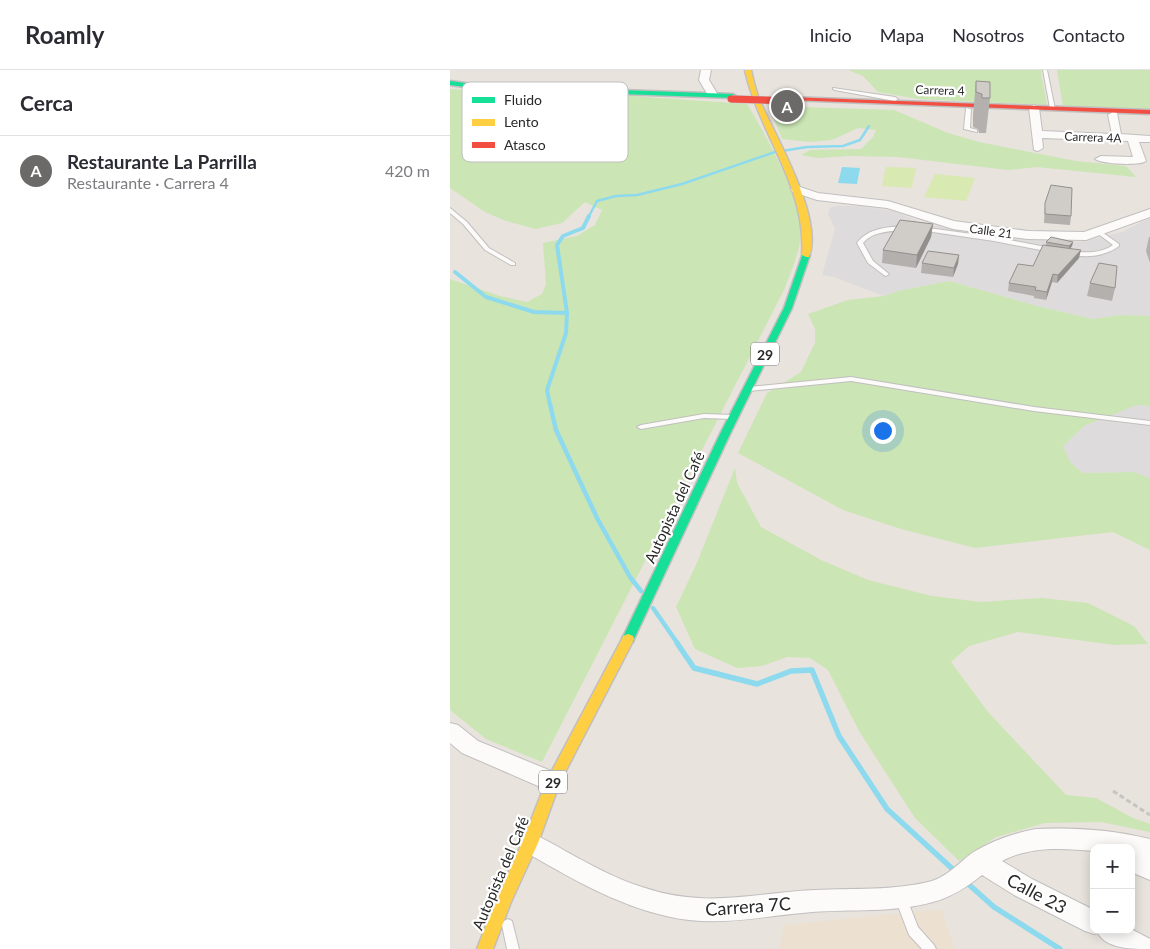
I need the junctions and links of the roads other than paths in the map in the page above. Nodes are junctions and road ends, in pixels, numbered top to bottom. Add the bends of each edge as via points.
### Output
1 (706, 70) edge
2 (748, 70) edge
3 (1045, 70) edge
4 (835, 89) dead end
5 (628, 92) edge
6 (661, 93) junction
7 (713, 95) junction
8 (732, 97) junction
9 (790, 100) junction
10 (912, 103) junction
11 (1053, 108) junction
12 (968, 109) junction
13 (1034, 110) junction
14 (1150, 112) edge
15 (1112, 115) junction
16 (1150, 116) edge
17 (974, 131) dead end
18 (1117, 133) dead end
19 (1036, 134) junction
20 (1132, 138) junction
21 (1150, 139) edge
22 (1038, 148) dead end
23 (1101, 159) dead end
24 (797, 190) junction
25 (832, 198) junction
26 (803, 206) junction
27 (450, 210) edge
28 (1150, 213) edge
29 (1099, 232) junction
30 (1054, 251) edge
31 (1064, 252) edge
32 (513, 264) dead end
33 (886, 274) dead end
34 (747, 390) junction
35 (733, 418) junction
36 (1150, 424) edge
37 (641, 427) dead end
38 (450, 731) edge
39 (553, 782) junction
40 (530, 843) junction
41 (1090, 844) edge
42 (1123, 844) edge
43 (1135, 846) edge
44 (1150, 849) edge
45 (976, 863) junction
46 (1135, 863) edge
47 (1150, 869) edge
48 (901, 897) junction
49 (503, 902) junction
50 (1090, 920) edge
51 (1117, 934) edge
52 (485, 949) edge
53 (513, 949) edge
54 (930, 949) edge
55 (1145, 949) edge

1 - 7 street via 704,80
2 - 24 main road, Autopista del Café / 29 via 754,94
3 - 11 lane
4 - 10 lane
5 - 6 main road
6 - 7 main road
6 - 8 main road
7 - 8 main road
8 - 9 main road, bridge
9 - 10 main road, Carrera 4
9 - 12 main road, Carrera 4
10 - 13 main road, Carrera 4
11 - 13 main road, Carrera 4
11 - 14 main road, Carrera 4
12 - 13 main road, Carrera 4
12 - 17 lane via 967,129
13 - 15 main road, Carrera 4
13 - 19 street
15 - 16 main road, Carrera 4
15 - 18 street
19 - 20 street, Carrera 4A
19 - 22 street
20 - 21 street, Carrera 4A
20 - 23 street via 1140,161
24 - 25 street, Calle 21
24 - 26 main road, Autopista del Café / 29
25 - 26 street, Calle 21 via 817,199
25 - 29 street, Calle 21 via 888,205 937,222 1004,233 1067,237
26 - 34 main road, Autopista del Café / 29 via 809,241 804,265 788,308
27 - 32 lane via 487,249
28 - 29 street, Calle 21
29 - 31 lane via 1117,245 1112,250 1090,254
30 - 33 lane via 913,228 889,230 864,238 860,243 870,262
34 - 35 main road, Autopista del Café / 29
34 - 36 lane via 851,379
35 - 37 lane via 704,416
35 - 39 main road, Autopista del Café / 29 via 636,623
38 - 39 street via 470,747
39 - 40 main road, Autopista del Café / 29
40 - 48 street, Carrera 7C via 635,896 661,905 688,909 716,911 791,902
40 - 49 main road, Autopista del Café / 29
41 - 42 street, Carrera 7C
41 - 45 street, Carrera 7C via 1047,837 1019,842
43 - 44 street, Carrera 7C
45 - 48 street, Carrera 7C via 936,891
45 - 50 street, Calle 23
46 - 47 street
48 - 54 lane via 913,931
49 - 52 main road, Autopista del Café / 29
49 - 53 lane
51 - 55 street

